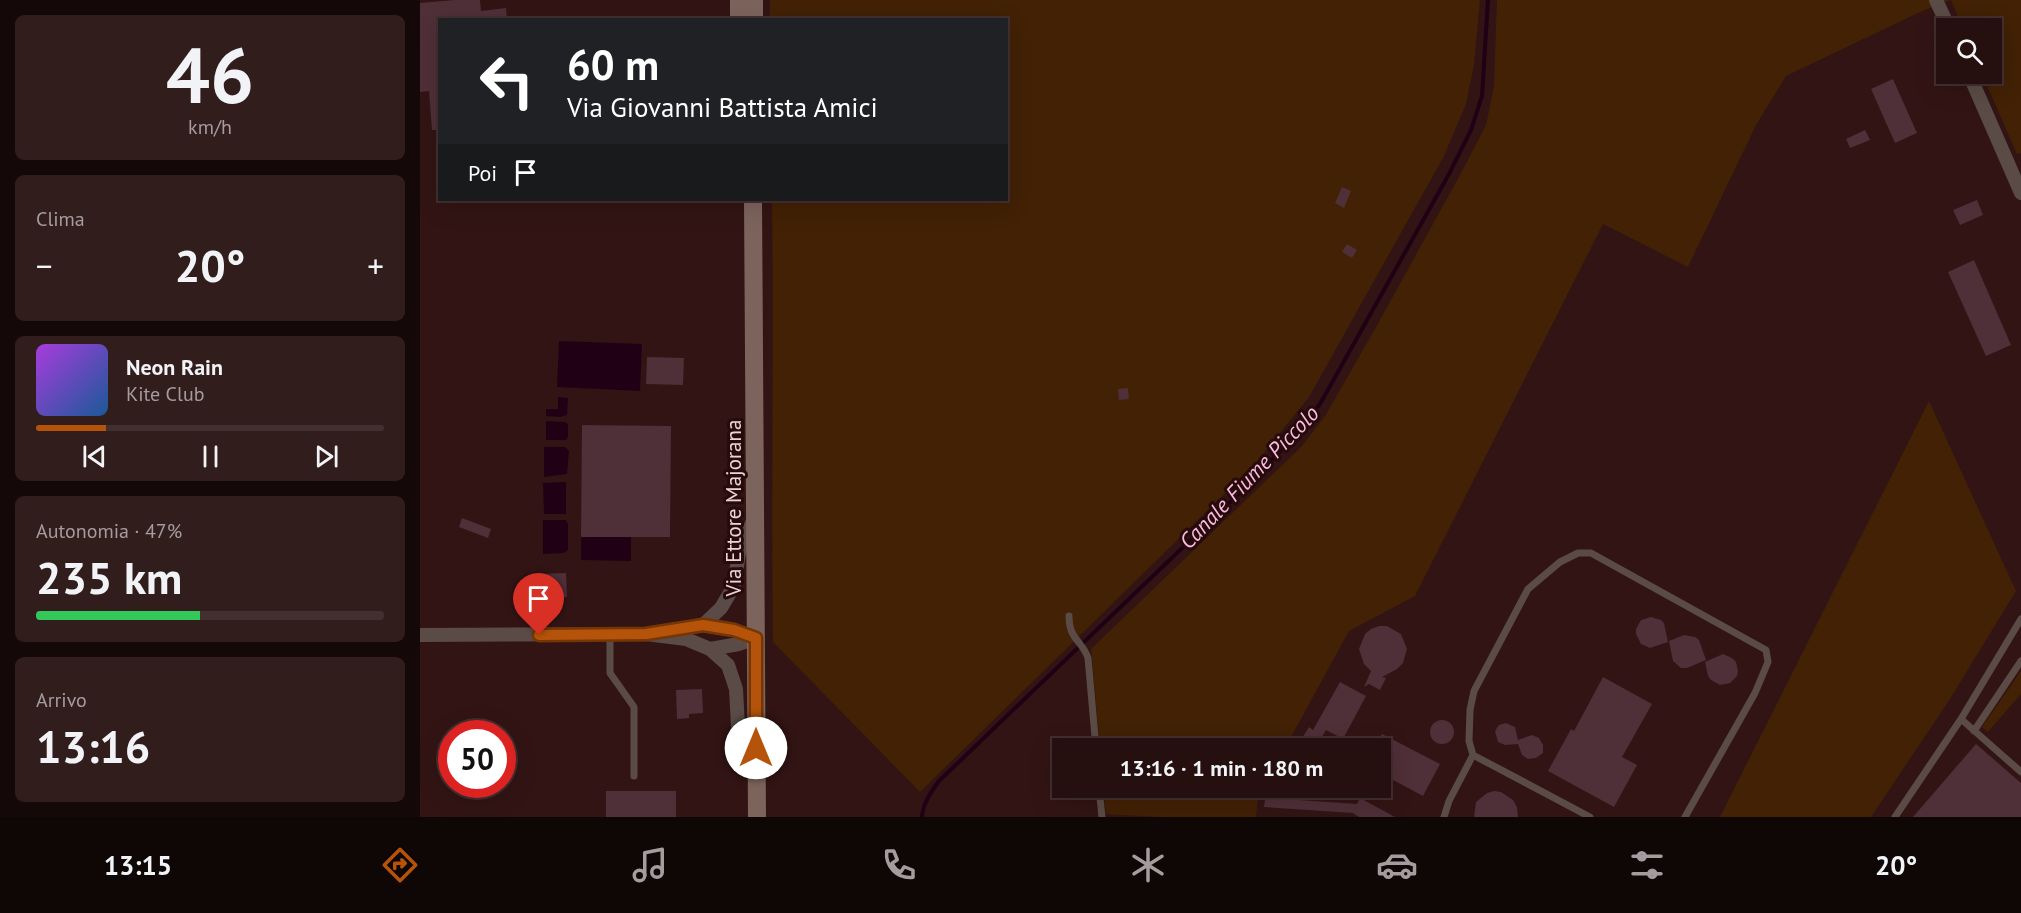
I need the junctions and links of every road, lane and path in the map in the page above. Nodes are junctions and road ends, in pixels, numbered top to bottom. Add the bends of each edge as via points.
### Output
1 (739, 0) edge
2 (754, 0) edge
3 (764, 0) edge
4 (1936, 0) edge
5 (739, 18) edge
6 (754, 18) edge
7 (764, 18) edge
8 (1944, 18) edge
9 (1974, 84) edge
10 (2015, 166) edge
11 (2021, 193) edge
12 (753, 201) edge
13 (756, 514) junction
14 (1069, 616) dead end
15 (2021, 619) edge
16 (703, 625) junction
17 (610, 634) junction
18 (646, 634) junction
19 (420, 635) edge
20 (756, 638) junction
21 (710, 649) junction
22 (2021, 661) edge
23 (1960, 719) junction
24 (1974, 731) junction
25 (1095, 738) edge
26 (1473, 754) junction
27 (756, 770) junction
28 (2021, 772) edge
29 (634, 776) dead end
30 (1100, 798) edge
31 (757, 817) edge
32 (1102, 817) edge
33 (1444, 817) edge
34 (1590, 817) edge
35 (1685, 817) edge
36 (1895, 817) edge

1 - 5 main road
2 - 6 main road
3 - 7 main road
4 - 8 street
9 - 10 street
10 - 11 street
12 - 13 main road, Via Ettore Majorana
13 - 16 street via 739,553 734,585 721,608
13 - 20 main road, Via Ettore Majorana
14 - 25 lane via 1073,637 1088,658
15 - 23 lane
16 - 18 street
16 - 20 street
17 - 18 street
17 - 19 street
17 - 29 lane via 610,674 634,707
18 - 21 street via 686,639
20 - 21 street
20 - 27 main road, Via Ettore Majorana
21 - 27 street via 728,665 735,688 738,727
22 - 24 lane
23 - 24 lane
23 - 36 lane
24 - 28 lane
26 - 33 lane
26 - 34 lane
26 - 35 lane via 1469,741 1474,691 1528,589 1560,562 1578,553 1591,552 1766,650 1768,662 1755,693
27 - 31 main road, Via Ettore Majorana
30 - 32 lane

